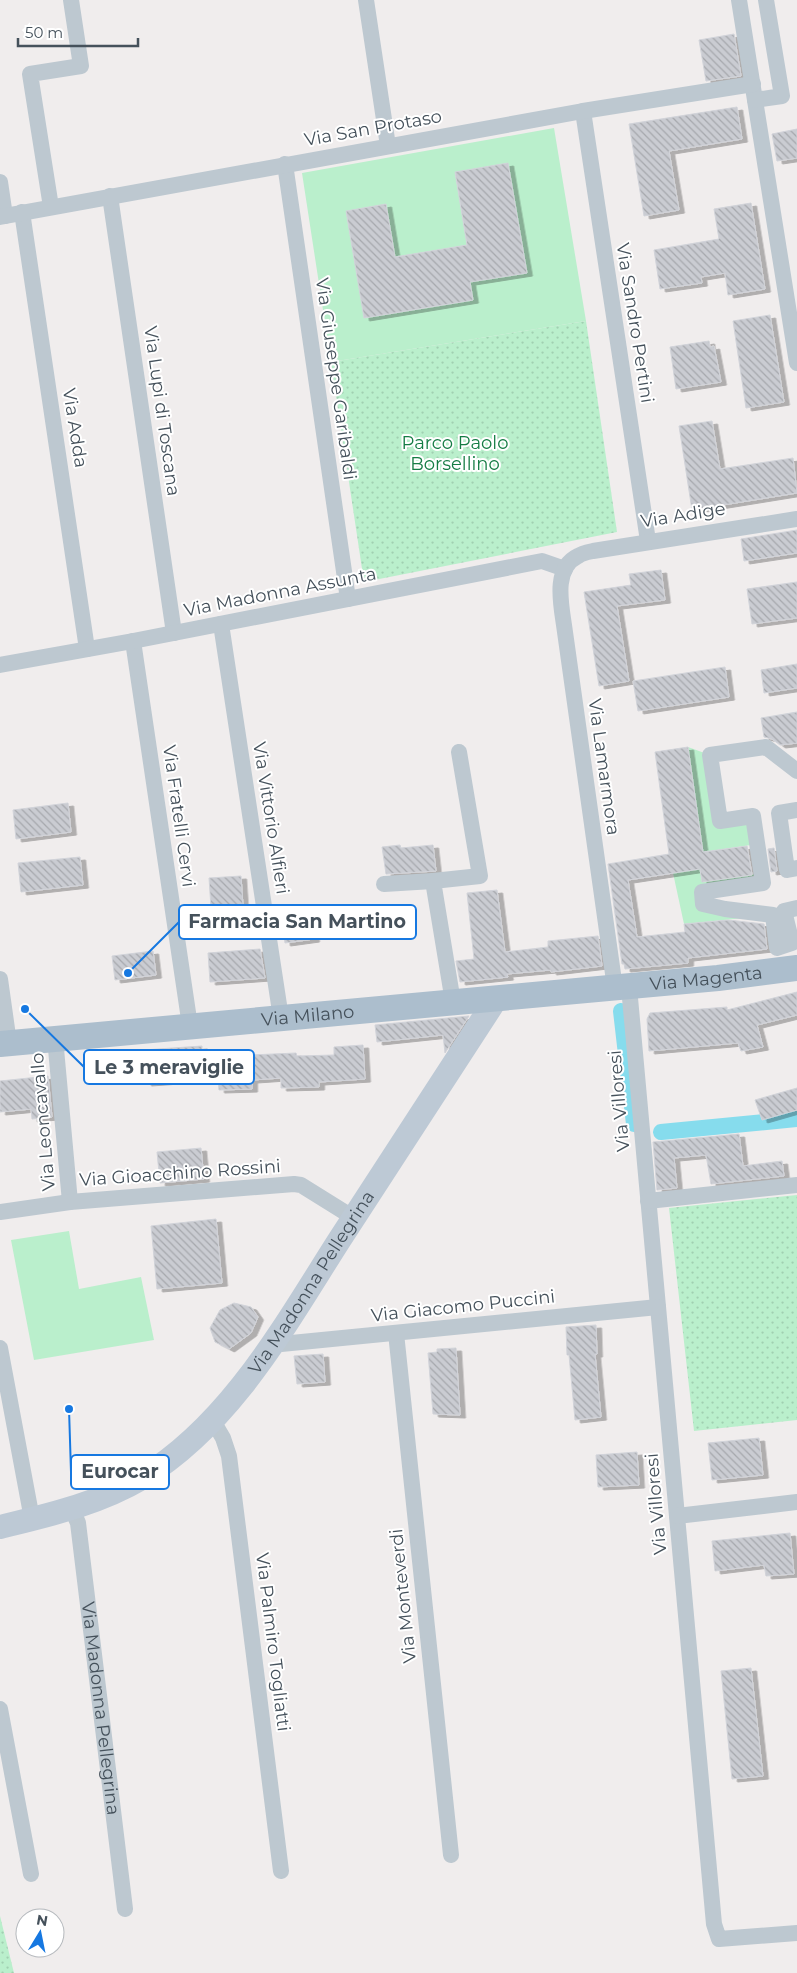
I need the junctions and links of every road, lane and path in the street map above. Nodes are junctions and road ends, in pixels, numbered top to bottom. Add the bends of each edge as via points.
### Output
1 (70, 0) edge
2 (366, 0) edge
3 (738, 0) edge
4 (766, 0) edge
5 (754, 92) junction
6 (582, 111) junction
7 (388, 146) junction
8 (284, 164) junction
9 (0, 182) edge
10 (110, 196) junction
11 (51, 207) junction
12 (22, 212) junction
13 (2, 216) edge
14 (797, 363) edge
15 (797, 519) edge
16 (648, 541) junction
17 (576, 556) joint
18 (566, 569) junction
19 (348, 599) junction
20 (221, 624) junction
21 (174, 633) junction
22 (132, 641) junction
23 (88, 649) junction
24 (0, 665) edge
25 (459, 752) dead end
26 (797, 771) edge
27 (797, 810) edge
28 (797, 868) edge
29 (433, 881) junction
30 (384, 884) dead end
31 (797, 908) edge
32 (797, 968) edge
33 (0, 980) edge
34 (622, 987) junction
35 (496, 999) junction
36 (452, 1002) junction
37 (281, 1018) junction
38 (190, 1026) junction
39 (55, 1038) junction
40 (4, 1043) edge
41 (797, 1185) edge
42 (648, 1201) junction
43 (70, 1202) junction
44 (0, 1212) edge
45 (354, 1218) junction
46 (658, 1307) junction
47 (396, 1333) junction
48 (272, 1345) junction
49 (0, 1348) edge
50 (213, 1421) junction
51 (797, 1502) edge
52 (72, 1509) junction
53 (677, 1516) junction
54 (32, 1519) junction
55 (0, 1527) edge
56 (0, 1709) edge
57 (451, 1855) dead end
58 (281, 1871) dead end
59 (31, 1874) dead end
60 (125, 1909) dead end
61 (797, 1933) edge

1 - 11 street via 81,66 30,74
2 - 7 street
3 - 5 street
4 - 5 street, Via San Protaso via 782,96
5 - 6 street, Via San Protaso
5 - 14 street
6 - 7 street, Via San Protaso
6 - 16 street, Via Sandro Pertini
7 - 8 street, Via San Protaso
8 - 10 street, Via San Protaso
8 - 19 street, Via Giuseppe Garibaldi
9 - 13 street
10 - 11 street, Via San Protaso
10 - 21 street, Via Lupi di Toscana
11 - 12 street, Via San Protaso
12 - 13 street, Via San Protaso
12 - 23 street, Via Adda
15 - 16 street, Via Adige
16 - 17 street, Via Adige
17 - 18 street, Via Lamarmora
18 - 19 street, Via Madonna Assunta via 542,561
18 - 34 street, Via Lamarmora via 561,578 561,602
19 - 20 street, Via Madonna Assunta
20 - 21 street, Via Madonna Assunta
20 - 37 street, Via Vittorio Alfieri
21 - 22 street, Via Madonna Assunta
22 - 23 street, Via Madonna Assunta
22 - 38 street, Via Fratelli Cervi
23 - 24 street, Via Madonna Assunta
25 - 29 street via 480,876
26 - 31 street via 766,747 710,755 720,821 753,816 764,883 702,892 703,904 773,914 777,948 792,943 784,911
27 - 28 street via 779,812 787,870
29 - 30 street
29 - 36 street
32 - 34 main road, Via Magenta
33 - 40 street
34 - 35 main road, Via Milano
34 - 42 street, Via Villoresi
35 - 36 main road, Via Milano
35 - 45 street, Via Madonna Pellegrina
36 - 37 main road, Via Milano
37 - 38 main road, Via Milano
38 - 39 main road, Via Milano
39 - 40 main road, Via Milano
39 - 43 street, Via Leoncavallo
41 - 42 street
42 - 46 street, Via Villoresi
43 - 44 street, Via Gioacchino Rossini
43 - 45 street, Via Gioacchino Rossini via 294,1184 301,1185
45 - 48 street, Via Madonna Pellegrina
46 - 47 street, Via Giacomo Puccini
46 - 53 street, Via Villoresi
47 - 48 street, Via Giacomo Puccini
47 - 57 street, Via Monteverdi
48 - 50 street, Via Madonna Pellegrina
49 - 54 street
50 - 52 street, Via Madonna Pellegrina via 143,1477 113,1494
50 - 58 street, Via Palmiro Togliatti via 229,1456
51 - 53 street
52 - 54 street, Via Madonna Pellegrina
52 - 60 street, Via Madonna Pellegrina via 78,1523
53 - 61 street, Via Villoresi via 714,1924 719,1939
54 - 55 street, Via Madonna Pellegrina
56 - 59 street

